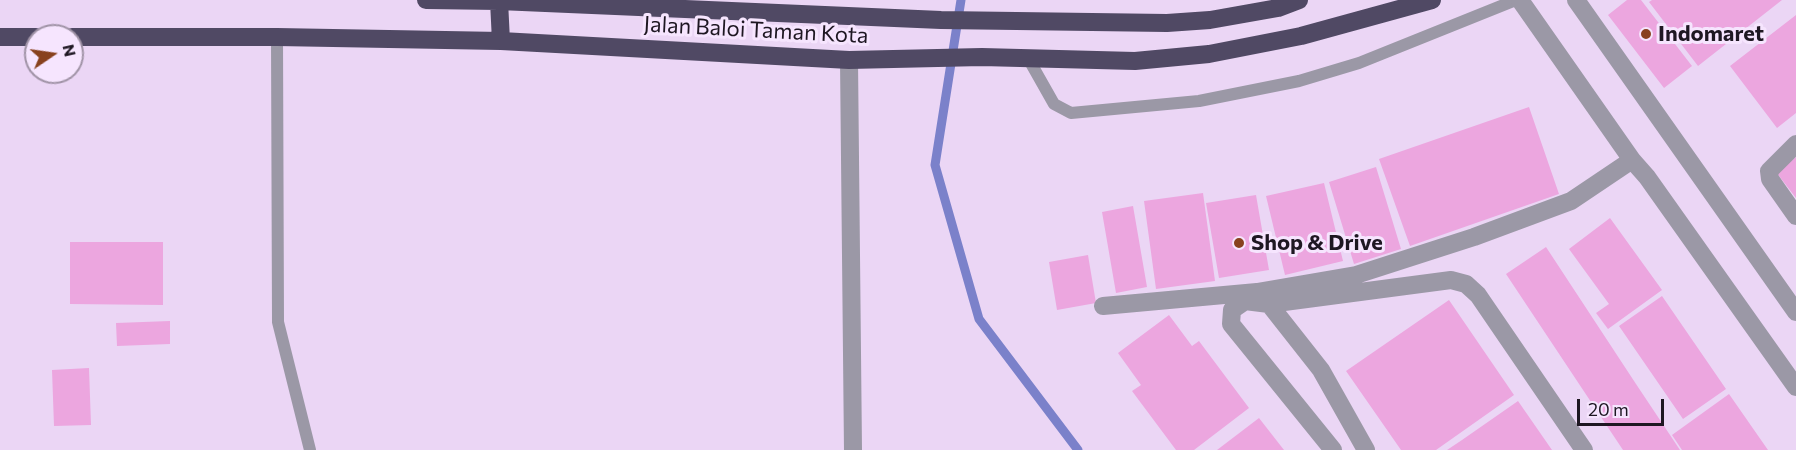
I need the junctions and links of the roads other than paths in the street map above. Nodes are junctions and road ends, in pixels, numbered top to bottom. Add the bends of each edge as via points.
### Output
1 (426, 0) edge
2 (1299, 0) edge
3 (1432, 0) edge
4 (1518, 0) edge
5 (1576, 0) edge
6 (499, 1) edge
7 (0, 37) edge
8 (24, 37) edge
9 (84, 37) edge
10 (277, 37) junction
11 (501, 41) junction
12 (1028, 58) junction
13 (849, 60) junction
14 (1796, 144) edge
15 (1632, 160) junction
16 (1796, 216) edge
17 (1269, 304) junction
18 (1103, 306) dead end
19 (1796, 312) edge
20 (1796, 387) edge
21 (310, 450) edge
22 (853, 450) edge
23 (1333, 450) edge
24 (1366, 450) edge
25 (1584, 450) edge

1 - 6 highway, Jalan Baloi Taman Kota
2 - 6 highway, Jalan Baloi Taman Kota via 1278,8 1210,20 1167,23 941,20
3 - 12 highway, Jalan Baloi Taman Kota via 1301,36 1209,54 1135,61
4 - 12 lane via 1359,63 1299,81 1199,101 1071,113 1054,104
4 - 15 street
5 - 19 street
6 - 11 highway
7 - 8 highway
9 - 10 highway, Jalan Baloi Taman Kota
10 - 11 highway, Jalan Baloi Taman Kota
10 - 21 lane via 278,322
11 - 13 highway, Jalan Baloi Taman Kota
12 - 13 highway, Jalan Baloi Taman Kota
13 - 22 street
14 - 16 street via 1769,171 1770,179
15 - 18 street via 1570,201 1356,275 1257,292
15 - 20 street
17 - 23 street via 1245,301 1232,310 1231,324
17 - 24 street via 1321,370
17 - 25 street via 1451,280 1466,284 1478,295

